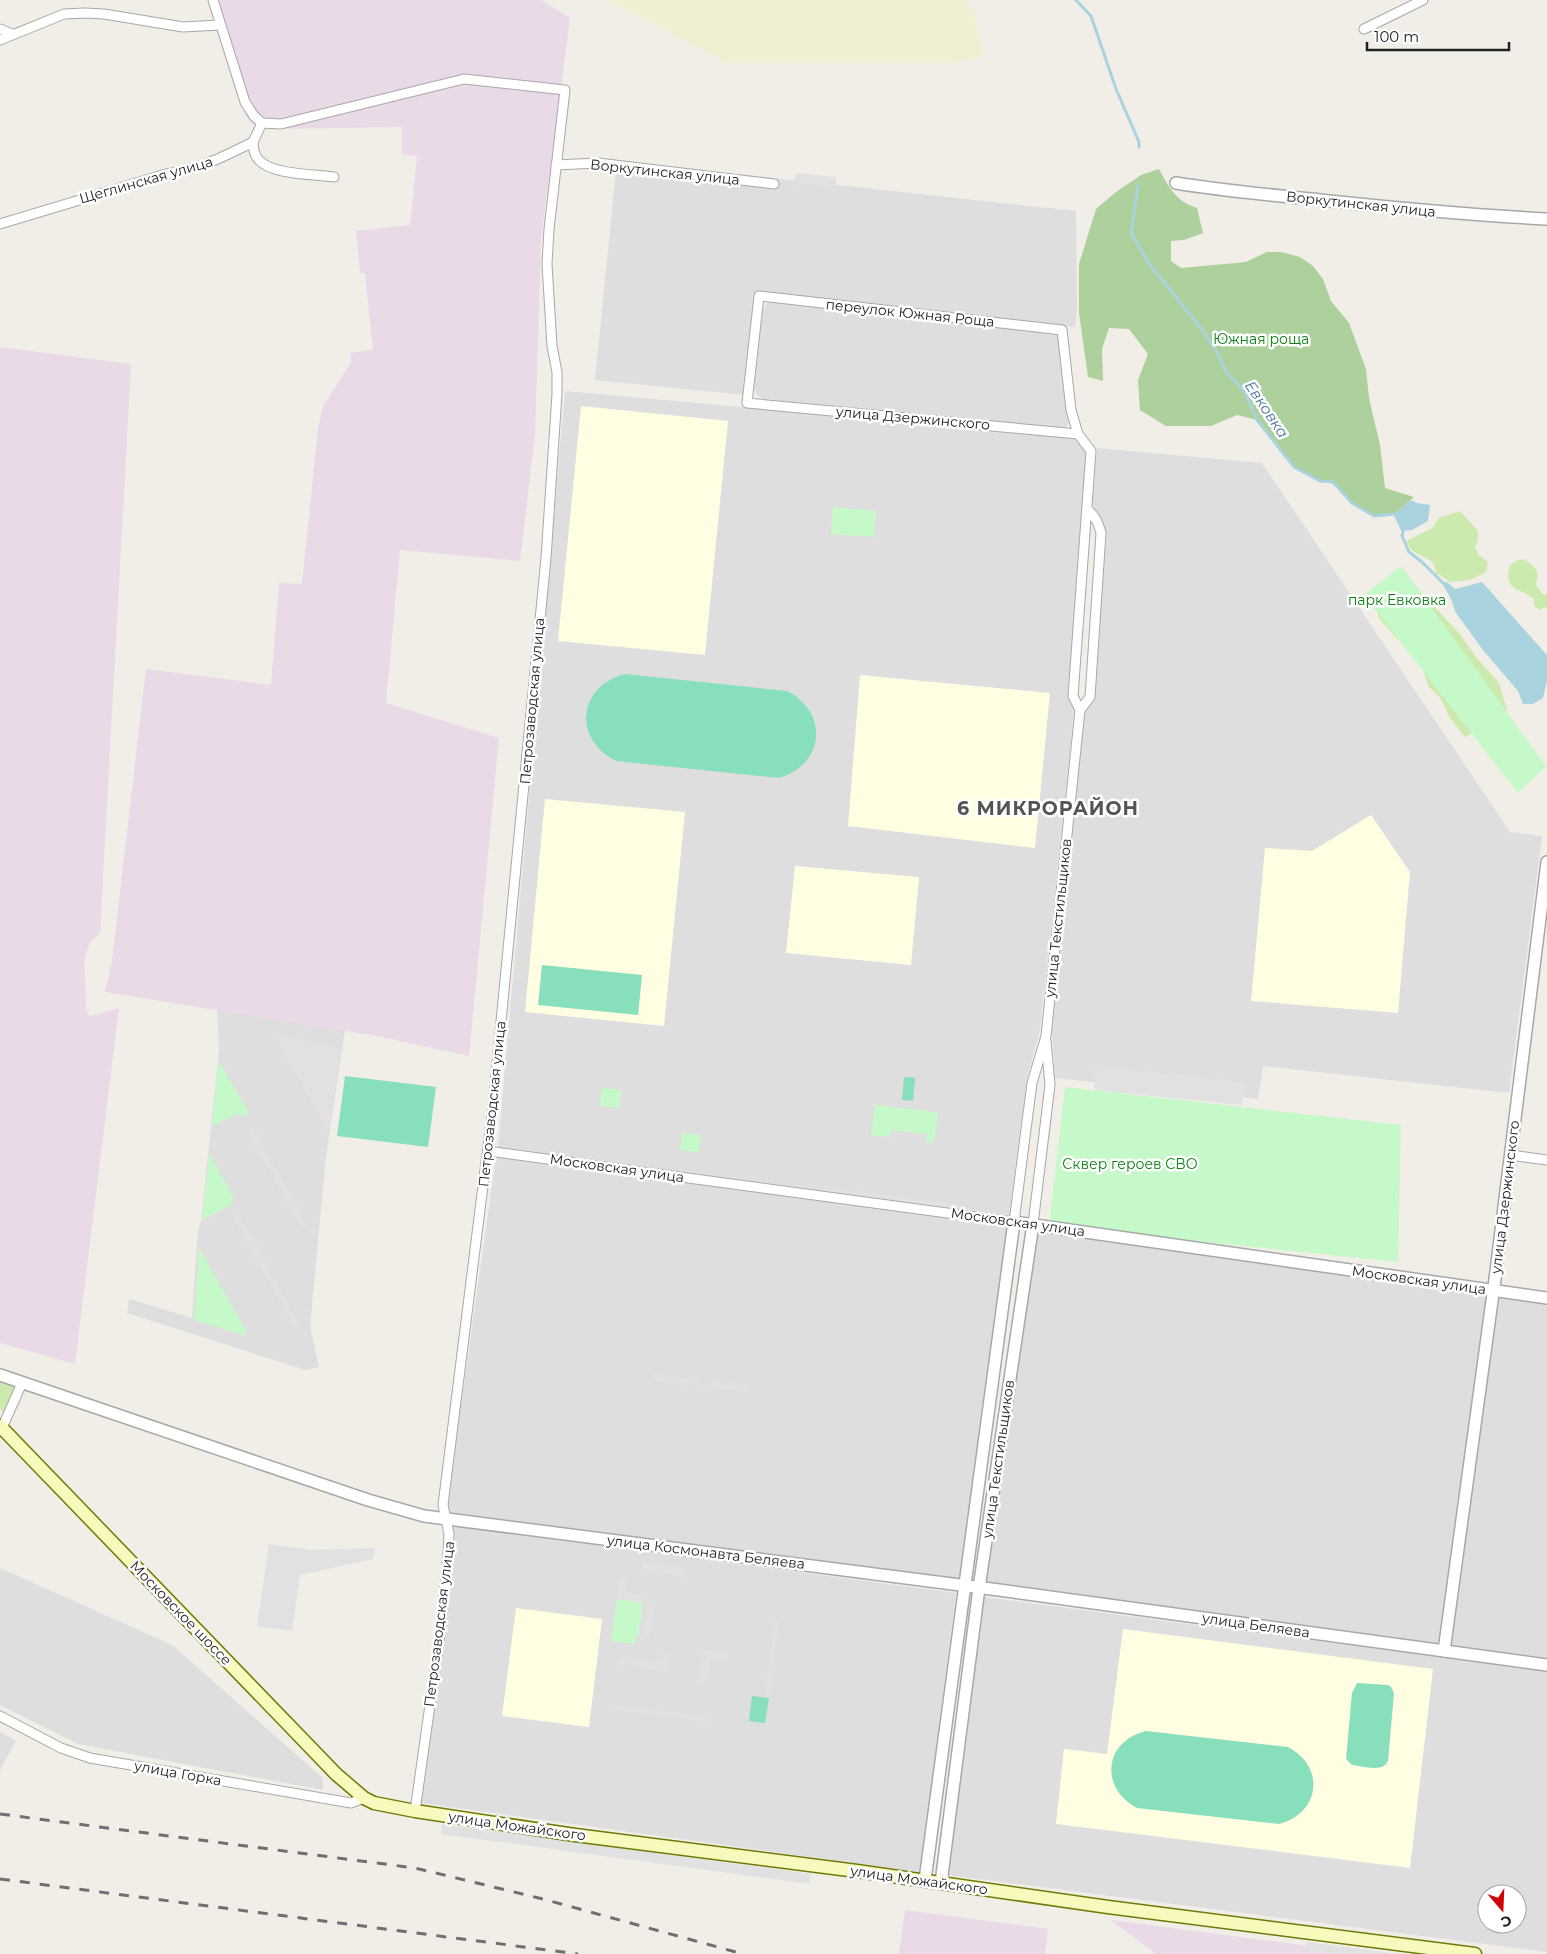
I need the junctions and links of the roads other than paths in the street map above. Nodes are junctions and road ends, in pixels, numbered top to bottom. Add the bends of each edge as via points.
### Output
1 (213, 0) edge
2 (1423, 0) edge
3 (220, 25) junction
4 (0, 29) edge
5 (1364, 29) dead end
6 (12, 34) junction
7 (0, 40) edge
8 (262, 123) junction
9 (252, 142) junction
10 (556, 165) junction
11 (334, 177) dead end
12 (1176, 183) dead end
13 (774, 184) dead end
14 (1547, 219) edge
15 (0, 224) edge
16 (747, 403) joint
17 (1078, 434) junction
18 (1087, 509) junction
19 (1080, 710) junction
20 (1547, 862) edge
21 (1046, 1036) junction
22 (1032, 1083) junction
23 (1050, 1085) junction
24 (488, 1151) junction
25 (1510, 1155) junction
26 (1547, 1160) edge
27 (1014, 1222) junction
28 (1033, 1224) junction
29 (1494, 1291) junction
30 (1547, 1298) edge
31 (0, 1376) edge
32 (22, 1383) junction
33 (1, 1427) edge
34 (446, 1520) junction
35 (964, 1586) junction
36 (980, 1588) junction
37 (1444, 1651) junction
38 (1547, 1665) edge
39 (0, 1716) edge
40 (364, 1798) junction
41 (415, 1811) junction
42 (925, 1880) junction
43 (941, 1883) junction
44 (1475, 1954) edge

1 - 3 street
2 - 5 street
3 - 6 street via 183,27 84,12 64,14
3 - 8 street via 245,102
4 - 6 street
6 - 7 street
8 - 9 street
8 - 10 street, Петрозаводская улица via 281,124 464,79 564,90
9 - 11 street via 258,160 268,168
9 - 15 street, Щеглинская улица via 210,164
10 - 13 street, Воркутинская улица via 598,163
10 - 24 street, Петрозаводская улица via 547,264 557,394 546,558
12 - 14 street, Воркутинская улица via 1368,205
16 - 17 street, улица Дзержинского
16 - 17 street, переулок Южная Роща via 759,296 1062,330 1071,410
17 - 18 street, улица Текстильщиков via 1091,451
18 - 19 street, улица Текстильщиков via 1073,696
18 - 19 street, улица Текстильщиков via 1094,515 1100,533 1090,697
19 - 21 street, улица Текстильщиков
20 - 25 street, улица Дзержинского
21 - 22 street, улица Текстильщиков
21 - 23 street, улица Текстильщиков
22 - 23 street
22 - 27 street, улица Текстильщиков
23 - 28 street, улица Текстильщиков
24 - 27 street, Московская улица
24 - 34 street, Петрозаводская улица via 443,1505
25 - 26 street
25 - 29 street, улица Дзержинского
27 - 28 street, Московская улица
27 - 35 street, улица Текстильщиков
28 - 29 street, Московская улица
28 - 36 street, улица Текстильщиков
29 - 30 street, Московская улица
29 - 37 street, улица Дзержинского
31 - 32 street
32 - 33 street
32 - 34 street via 368,1500
33 - 40 main road, Московское шоссе via 336,1774
34 - 35 street, улица Космонавта Беляева
34 - 41 street, Петрозаводская улица via 449,1534 441,1626
35 - 36 street, улица Беляева
35 - 42 street, улица Текстильщиков
36 - 37 street, улица Беляева
36 - 43 street, улица Текстильщиков
37 - 38 street, улица Беляева
39 - 40 street, улица Горка via 61,1748 90,1758 351,1803
40 - 41 main road, улица Можайского via 384,1806
41 - 42 main road, улица Можайского
42 - 43 main road, улица Можайского
43 - 44 main road, улица Можайского

